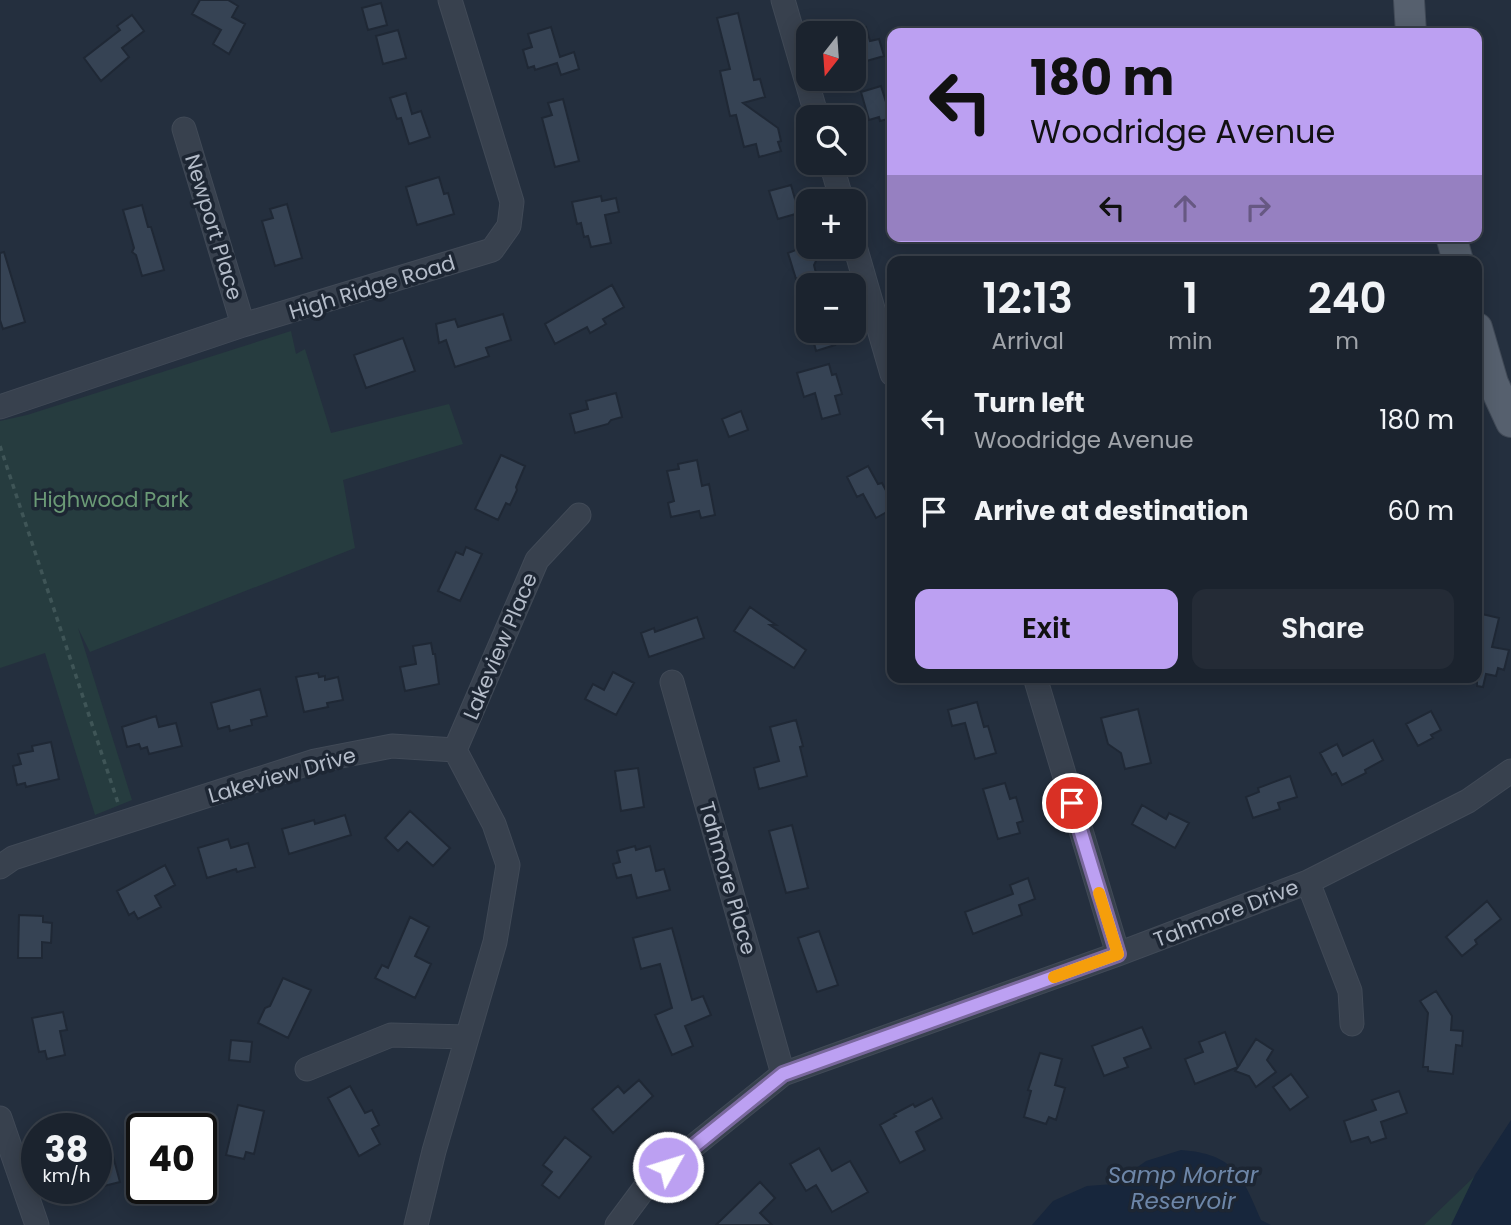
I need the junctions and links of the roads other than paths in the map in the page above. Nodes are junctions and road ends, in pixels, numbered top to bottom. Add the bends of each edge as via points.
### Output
1 (450, 0) edge
2 (783, 0) edge
3 (1409, 0) edge
4 (1411, 28) edge
5 (814, 105) edge
6 (184, 129) dead end
7 (859, 259) edge
8 (243, 326) junction
9 (1482, 345) edge
10 (887, 357) edge
11 (0, 407) edge
12 (1511, 422) edge
13 (579, 515) dead end
14 (672, 682) dead end
15 (1037, 683) edge
16 (455, 750) junction
17 (1511, 771) edge
18 (0, 867) edge
19 (1308, 882) junction
20 (1118, 954) junction
21 (1352, 1024) dead end
22 (467, 1037) junction
23 (307, 1069) dead end
24 (783, 1074) junction
25 (0, 1118) edge
26 (37, 1225) edge
27 (416, 1225) edge
28 (617, 1225) edge

1 - 8 street, High Ridge Road via 512,202 509,226 492,250
2 - 5 street
3 - 4 main road
6 - 8 street, Newport Place
7 - 10 street
8 - 11 street, High Ridge Road
9 - 12 main road
13 - 16 street, Lakeview Place via 537,560
14 - 24 street, Tahmore Place
15 - 20 street
16 - 18 street, Lakeview Drive via 392,746 315,761 13,858
16 - 22 street via 495,824 508,865 495,942
17 - 19 street, Tahmore Drive via 1468,801
19 - 20 street, Tahmore Drive
19 - 21 street via 1350,991
20 - 24 street, Tahmore Drive
22 - 23 street via 391,1035
22 - 27 street
24 - 28 street, Tahmore Drive via 649,1182
25 - 26 street

